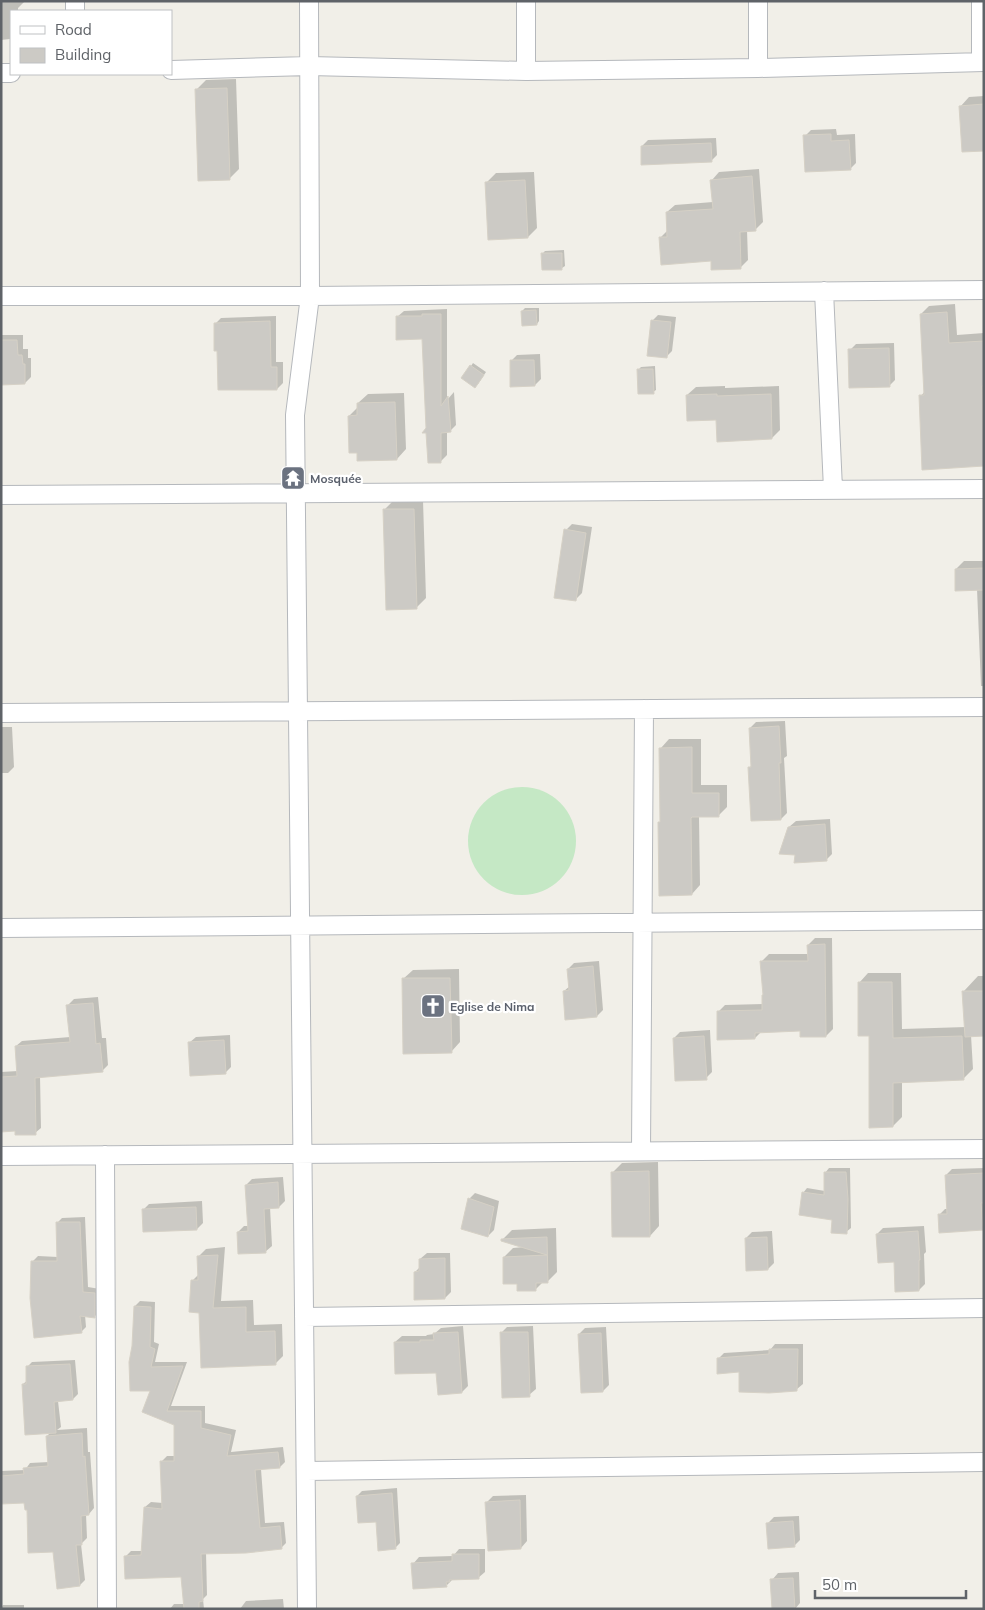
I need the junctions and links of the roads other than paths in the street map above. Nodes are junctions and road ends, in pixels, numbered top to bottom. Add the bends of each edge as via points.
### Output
1 (309, 1) edge
2 (526, 1) edge
3 (758, 1) edge
4 (981, 1) edge
5 (982, 62) edge
6 (309, 66) junction
7 (758, 68) junction
8 (172, 70) edge
9 (526, 71) junction
10 (984, 290) edge
11 (824, 291) junction
12 (1, 296) edge
13 (310, 296) junction
14 (833, 489) junction
15 (984, 489) edge
16 (296, 494) junction
17 (1, 495) edge
18 (984, 707) edge
19 (644, 709) junction
20 (298, 711) junction
21 (1, 713) edge
22 (984, 920) edge
23 (643, 923) junction
24 (300, 926) junction
25 (1, 928) edge
26 (984, 1149) edge
27 (641, 1151) junction
28 (303, 1154) junction
29 (106, 1155) junction
30 (1, 1156) edge
31 (984, 1308) edge
32 (304, 1317) junction
33 (984, 1462) edge
34 (306, 1471) junction
35 (107, 1609) edge
36 (307, 1609) edge

1 - 6 street
2 - 9 street
3 - 7 street
4 - 5 street
5 - 7 street
6 - 8 street
6 - 9 street
6 - 13 street
7 - 9 street
10 - 11 street
11 - 13 street
11 - 14 street
12 - 13 street
13 - 16 street via 295,415
14 - 15 street
14 - 16 street
16 - 17 street
16 - 20 street
18 - 19 street
19 - 20 street
19 - 23 street
20 - 21 street
20 - 24 street
22 - 23 street
23 - 24 street
23 - 27 street
24 - 25 street
24 - 28 street
26 - 27 street
27 - 28 street
28 - 29 street
28 - 32 street
29 - 30 street
29 - 35 street
31 - 32 street
32 - 34 street
33 - 34 street
34 - 36 street

